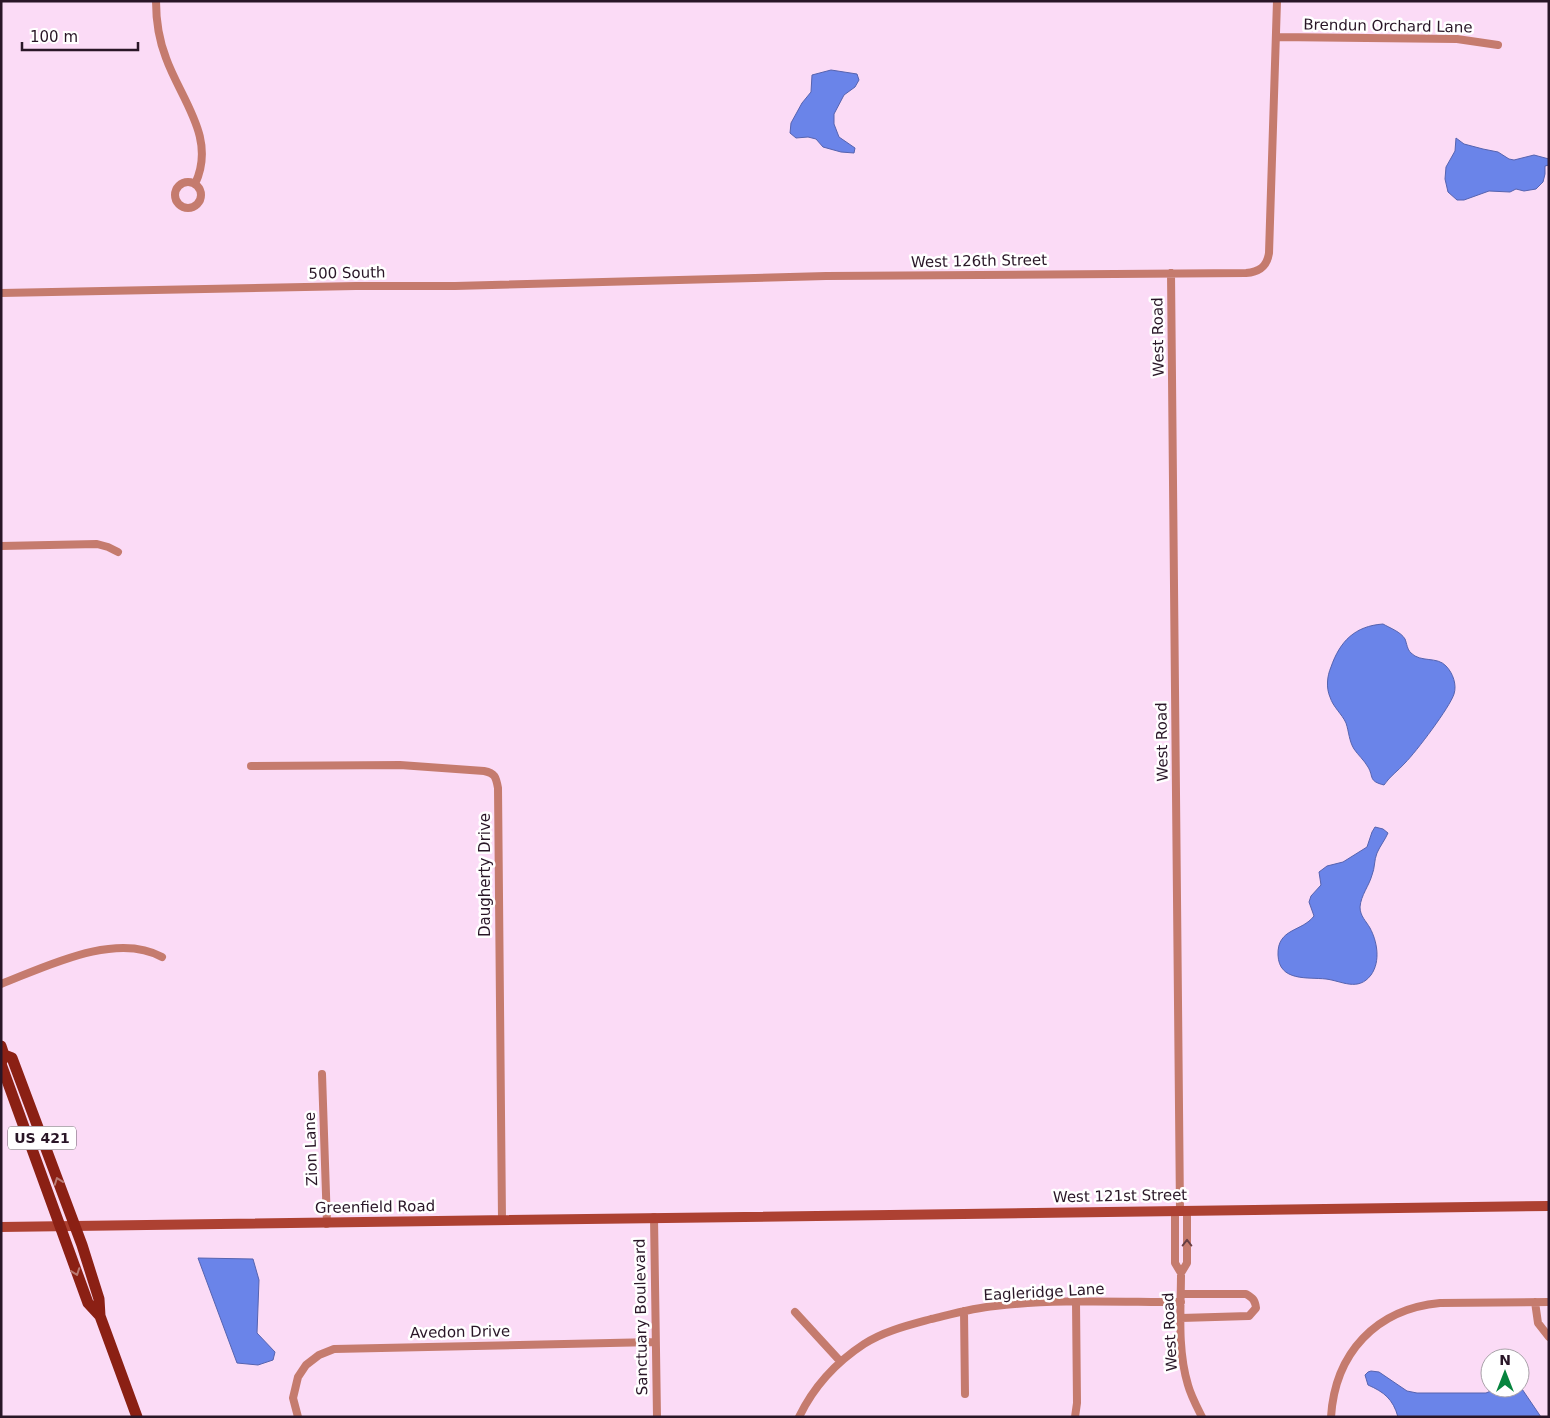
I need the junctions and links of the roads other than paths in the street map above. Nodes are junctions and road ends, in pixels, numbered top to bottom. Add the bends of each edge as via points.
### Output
1 (156, 1) edge
2 (1277, 1) edge
3 (1276, 37) junction
4 (1498, 45) dead end
5 (195, 184) dead end
6 (1171, 273) junction
7 (692, 280) joint
8 (1, 293) edge
9 (1, 546) edge
10 (118, 552) dead end
11 (251, 766) dead end
12 (162, 957) dead end
13 (1, 984) edge
14 (3, 1051) edge
15 (322, 1074) dead end
16 (1549, 1206) edge
17 (1181, 1211) junction
18 (691, 1216) joint
19 (654, 1217) junction
20 (502, 1220) junction
21 (327, 1224) junction
22 (60, 1226) junction
23 (75, 1226) junction
24 (1, 1227) edge
25 (1181, 1273) junction
26 (1181, 1298) junction
27 (1076, 1302) junction
28 (1536, 1302) junction
29 (1549, 1302) edge
30 (795, 1312) dead end
31 (964, 1312) junction
32 (100, 1316) junction
33 (1182, 1318) junction
34 (1549, 1336) edge
35 (655, 1342) junction
36 (840, 1360) junction
37 (965, 1394) dead end
38 (137, 1417) edge
39 (298, 1417) edge
40 (657, 1417) edge
41 (799, 1417) edge
42 (1075, 1417) edge
43 (1202, 1417) edge
44 (1331, 1417) edge

1 - 5 street via 162,48 200,136 202,163
2 - 3 street
3 - 4 street, Brendun Orchard Lane via 1457,39
3 - 6 street, West 126th Street via 1269,253 1264,267 1246,273
6 - 7 street, West 126th Street
6 - 17 street, West Road
7 - 8 street, 500 South
9 - 10 street via 97,544
11 - 20 street, Daugherty Drive via 400,765 495,774 498,788
12 - 13 street via 144,949 104,949
14 - 22 main road, US 421 via 1,1064
23 -> 14 main road, US 421 via 12,1058
15 - 21 street, Zion Lane
16 - 17 street, West 121st Street
17 - 18 street, West 121st Street
17 - 25 street, West Road via 1175,1263
25 -> 17 street, West Road via 1187,1263
18 - 19 street, Greenfield Road
19 - 20 street, Greenfield Road
19 - 35 street, Sanctuary Boulevard
20 - 21 street, Greenfield Road
21 - 23 street, Greenfield Road
22 - 23 street, Greenfield Road
22 - 24 street, Greenfield Road
22 -> 32 main road, US 421 via 88,1303
23 - 32 main road, US 421 via 99,1299
25 - 26 street, West Road
26 - 27 street, Eagleridge Lane
26 - 33 street, West Road
26 - 33 street, Eagleridge Lane via 1246,1294 1256,1302 1256,1308 1249,1316
27 - 31 street, Eagleridge Lane via 993,1306
27 - 42 street
28 - 29 street
28 - 34 street via 1538,1323
28 - 44 street via 1440,1303 1400,1312 1380,1324 1348,1355 1335,1388
30 - 36 street
31 - 36 street, Eagleridge Lane via 887,1332
31 - 37 street
32 - 38 main road, US 421
33 - 43 street, West Road via 1184,1369
35 - 39 street, Avedon Drive via 334,1349 306,1365 298,1377 293,1398
35 - 40 street, Sanctuary Boulevard
36 - 41 street, Eagleridge Lane via 818,1384

